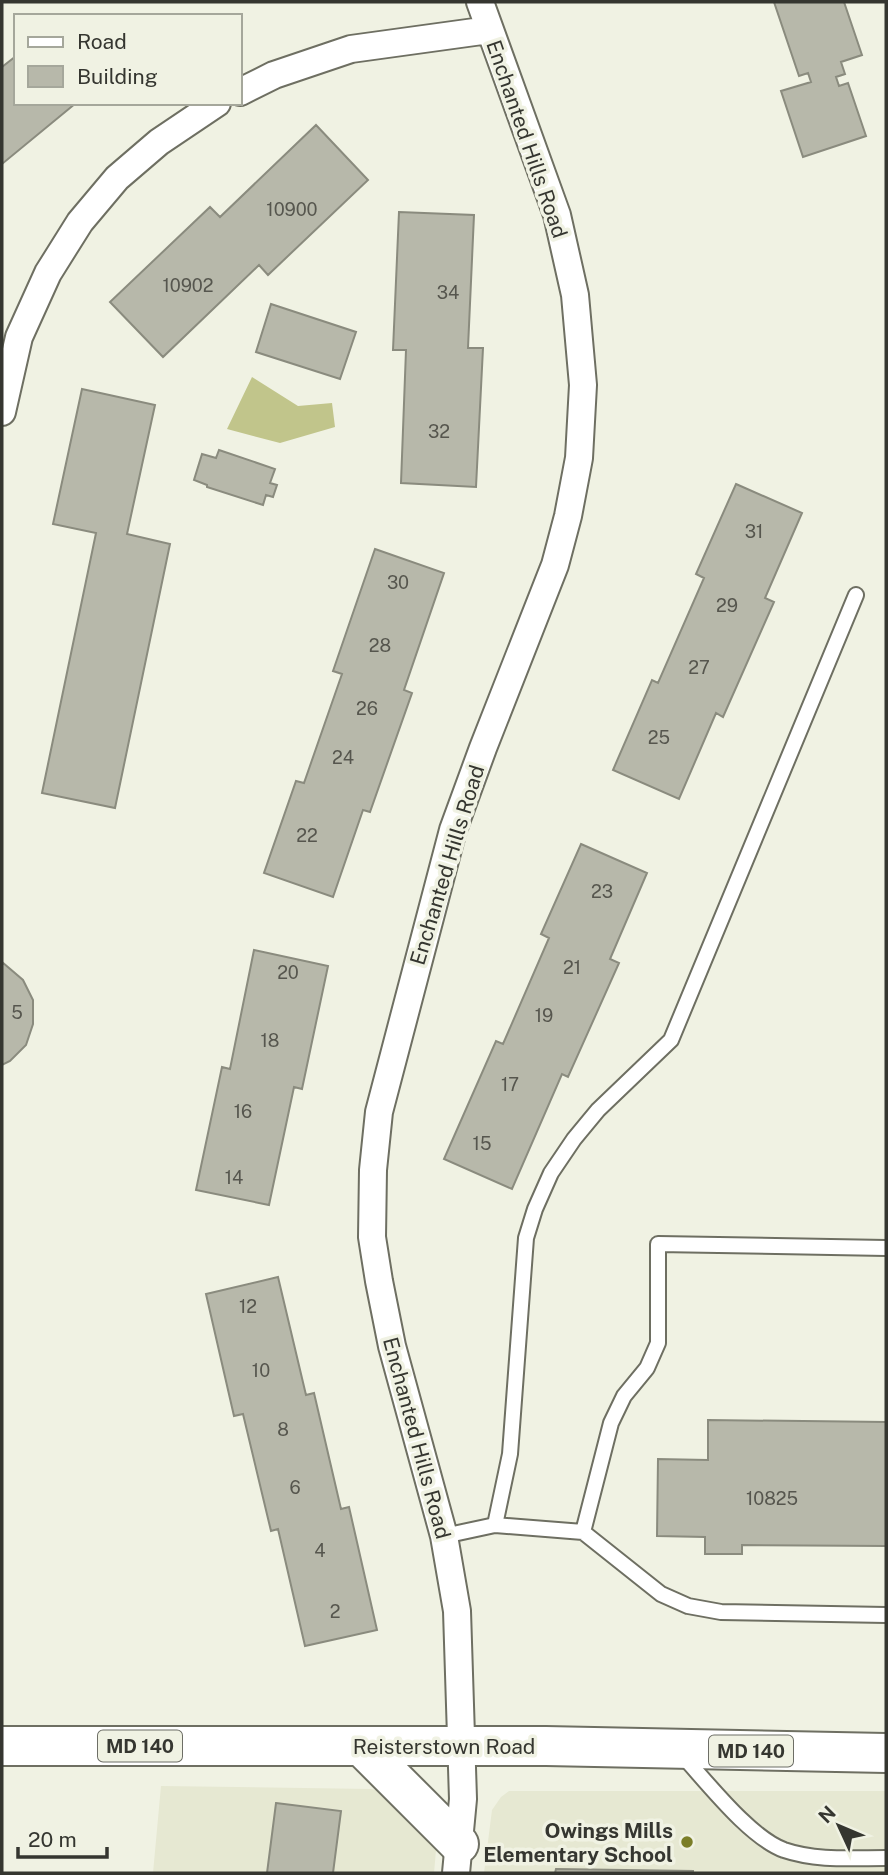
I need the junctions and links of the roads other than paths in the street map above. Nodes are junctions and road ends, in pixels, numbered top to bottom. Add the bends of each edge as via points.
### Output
1 (480, 2) edge
2 (489, 30) junction
3 (242, 91) edge
4 (214, 105) edge
5 (2, 412) edge
6 (856, 595) dead end
7 (886, 1248) edge
8 (495, 1525) junction
9 (583, 1532) junction
10 (444, 1536) junction
11 (886, 1615) edge
12 (2, 1746) edge
13 (361, 1746) junction
14 (462, 1747) junction
15 (677, 1751) junction
16 (886, 1753) edge
17 (886, 1858) edge
18 (457, 1859) edge

1 - 2 street, Enchanted Hills Road
2 - 3 street via 351,49
2 - 10 street, Enchanted Hills Road via 557,215 575,295 583,385 579,458 558,553 453,830 379,1112 372,1237 393,1346
4 - 5 street via 159,142 117,178 80,222 48,272 19,337
6 - 8 lane via 671,1041 597,1110 551,1173 535,1209 526,1238 510,1454
7 - 9 lane via 658,1244 658,1343 611,1423
8 - 9 lane
8 - 10 lane
9 - 11 lane via 661,1594 688,1606 721,1612
10 - 14 street, Enchanted Hills Road via 457,1611
12 - 13 main road, Reisterstown Road / MD 140
13 - 14 main road, Reisterstown Road / MD 140
13 - 18 main road
14 - 15 main road, Reisterstown Road / MD 140
14 - 18 street, Enchanted Hills Road
15 - 16 main road, Reisterstown Road / MD 140
15 - 17 lane via 770,1843 821,1858

